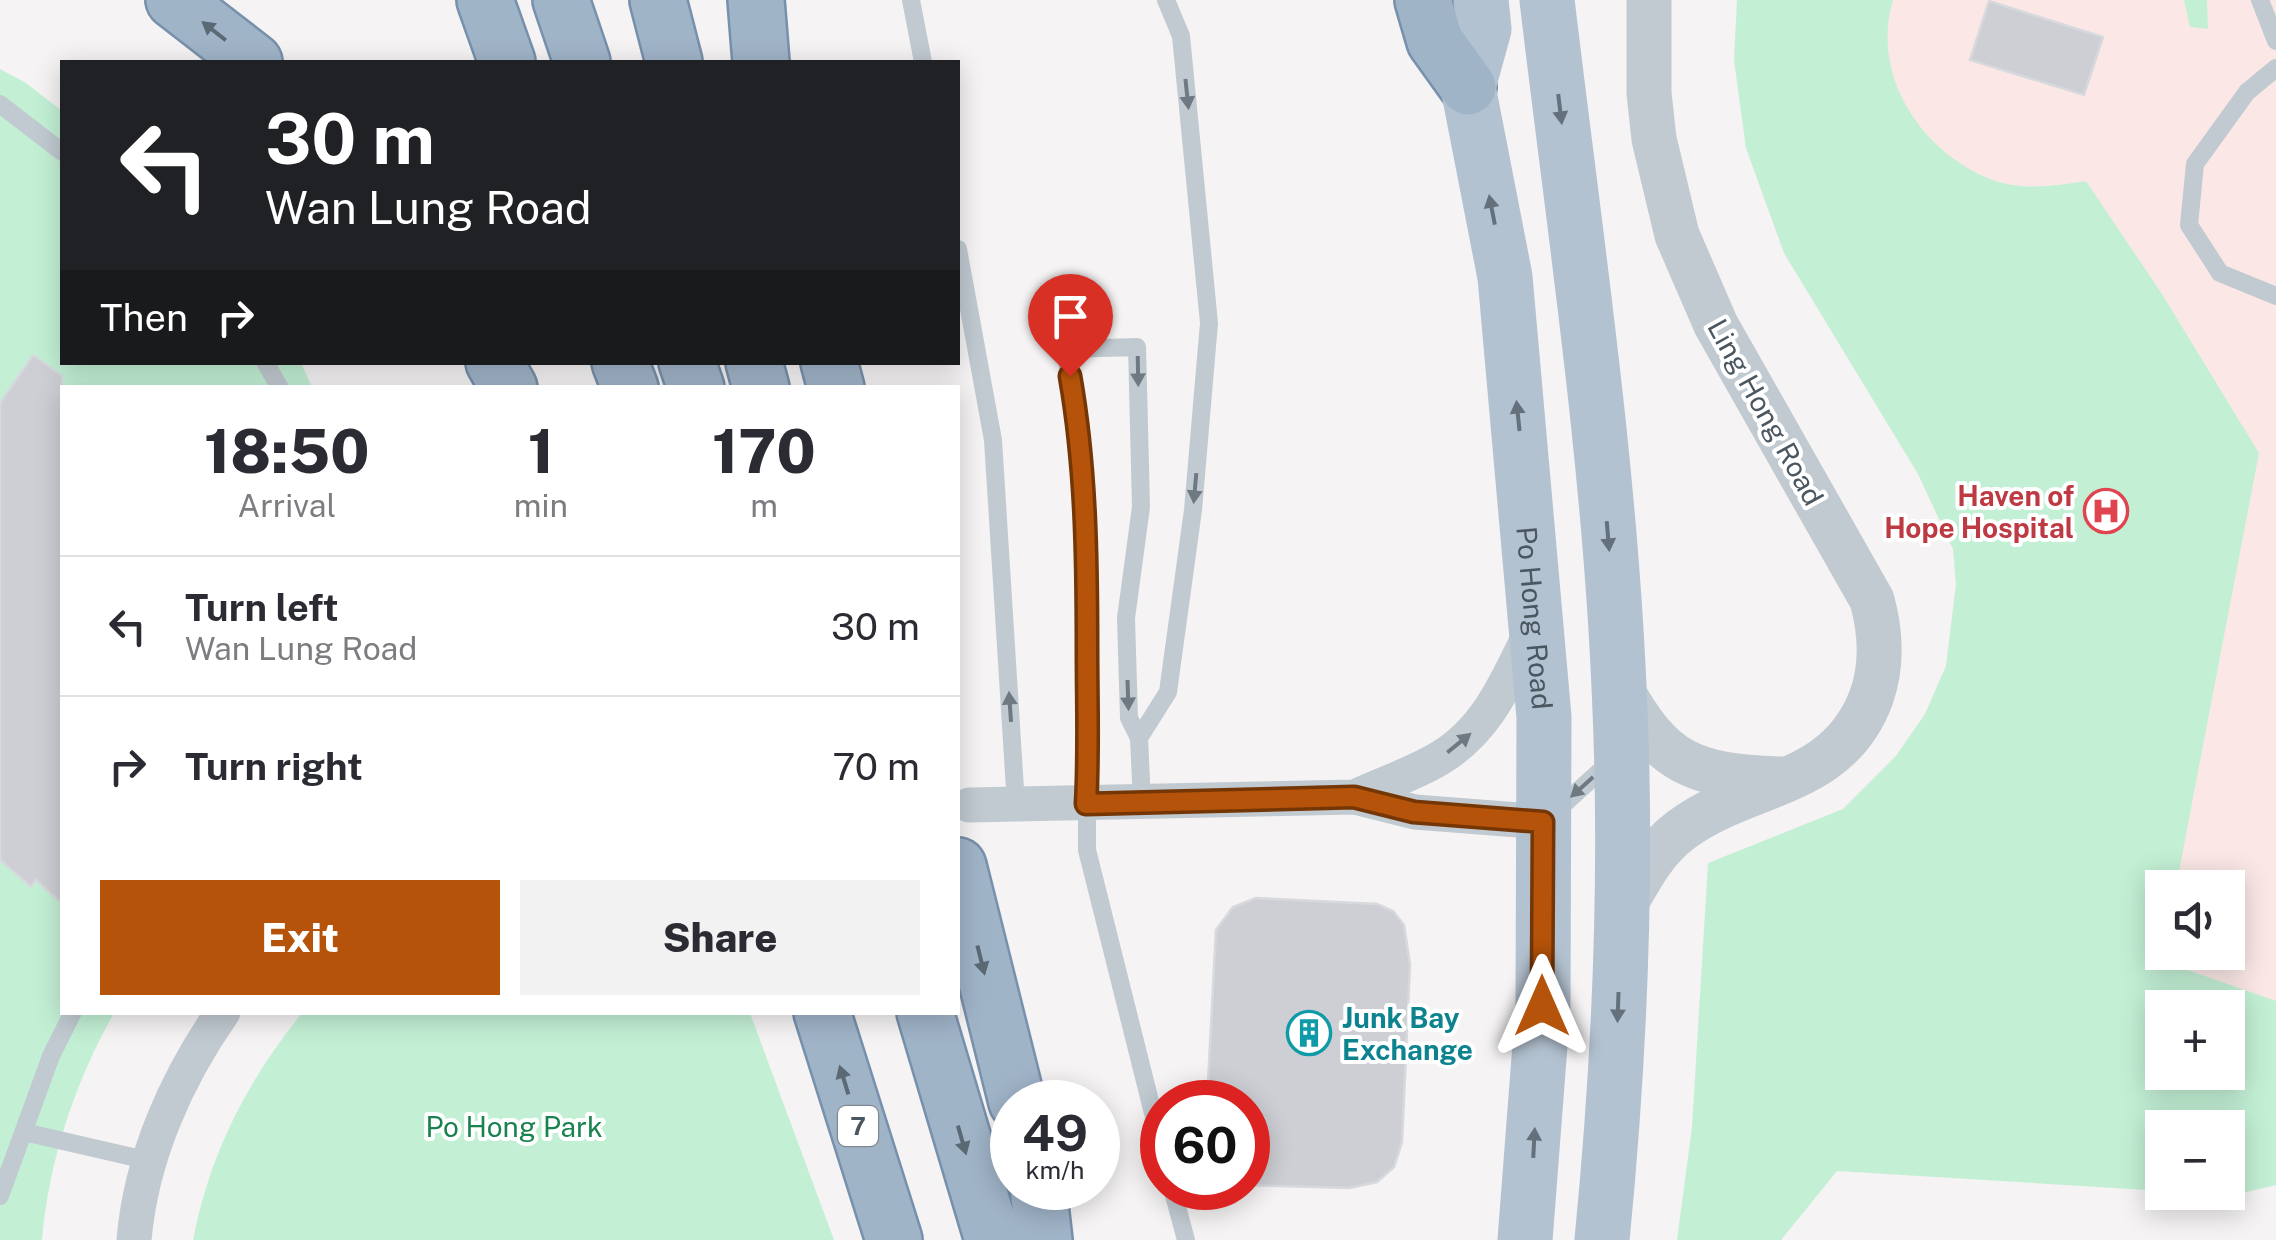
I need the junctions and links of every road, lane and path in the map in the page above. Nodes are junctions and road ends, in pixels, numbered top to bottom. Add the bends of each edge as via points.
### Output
1 (174, 0) edge
2 (485, 0) edge
3 (560, 0) edge
4 (658, 0) edge
5 (756, 0) edge
6 (911, 0) edge
7 (1166, 0) edge
8 (1423, 0) edge
9 (1481, 0) edge
10 (1547, 0) edge
11 (1649, 0) edge
12 (2260, 0) edge
13 (2276, 42) edge
14 (251, 60) edge
15 (507, 60) edge
16 (581, 60) edge
17 (673, 60) edge
18 (761, 60) edge
19 (923, 60) edge
20 (2276, 68) edge
21 (1468, 87) junction
22 (0, 104) edge
23 (60, 150) edge
24 (960, 260) edge
25 (2276, 296) edge
26 (1535, 624) junction
27 (1619, 685) junction
28 (1139, 738) junction
29 (1622, 752) junction
30 (1788, 780) junction
31 (1354, 797) junction
32 (1142, 803) junction
33 (1016, 804) junction
34 (1086, 804) junction
35 (968, 805) dead end
36 (1543, 822) junction
37 (960, 874) edge
38 (1622, 910) junction
39 (72, 1015) edge
40 (221, 1015) edge
41 (823, 1015) edge
42 (926, 1015) edge
43 (1012, 1080) edge
44 (1145, 1080) edge
45 (24, 1132) junction
46 (150, 1161) junction
47 (0, 1196) edge
48 (1041, 1210) edge
49 (1178, 1210) edge
50 (134, 1240) edge
51 (894, 1240) edge
52 (993, 1240) edge
53 (1044, 1240) edge
54 (1186, 1240) edge
55 (1525, 1240) edge
56 (1602, 1240) edge

14 -> 1 highway
2 - 15 highway
3 - 16 highway
4 - 17 highway
5 - 18 highway
6 - 19 lane
7 -> 28 lane via 1181,36 1209,323 1168,692
8 - 21 highway via 1436,41
9 - 21 main road, Po Hong Road via 1484,30
10 -> 27 main road via 1603,475
11 - 30 street, Ling Hong Road via 1652,124 1676,234 1716,326 1860,578 1878,622 1879,666 1856,729 1827,760
12 - 13 lane
20 - 25 lane via 2247,92 2196,164 2189,225 2220,273
26 -> 21 main road, Po Hong Road via 1504,277
22 - 23 lane
33 -> 24 lane via 993,440
31 -> 26 street via 1436,760 1469,736 1495,705
26 - 36 main road, Po Hong Road via 1544,718
27 - 29 main road
27 - 30 street via 1653,739 1684,763
28 - 32 lane
34 -> 28 lane via 1087,546 1080,430 1065,349 1137,347 1141,507 1126,618 1129,718
29 -> 36 lane
29 - 38 main road
30 - 38 street, Ling Hong Road via 1681,830 1648,863
31 - 32 street
31 - 36 street via 1414,812
32 - 34 street
33 - 34 street
33 - 35 street
34 - 44 lane via 1087,850
55 -> 36 main road, Po Hong Road via 1542,1006
37 -> 43 highway
38 -> 56 main road
39 - 45 lane
40 - 46 street via 179,1084
51 -> 41 highway, 7
42 -> 52 highway
45 - 46 lane
45 - 47 lane
46 - 50 street
48 - 53 highway
49 - 54 lane

